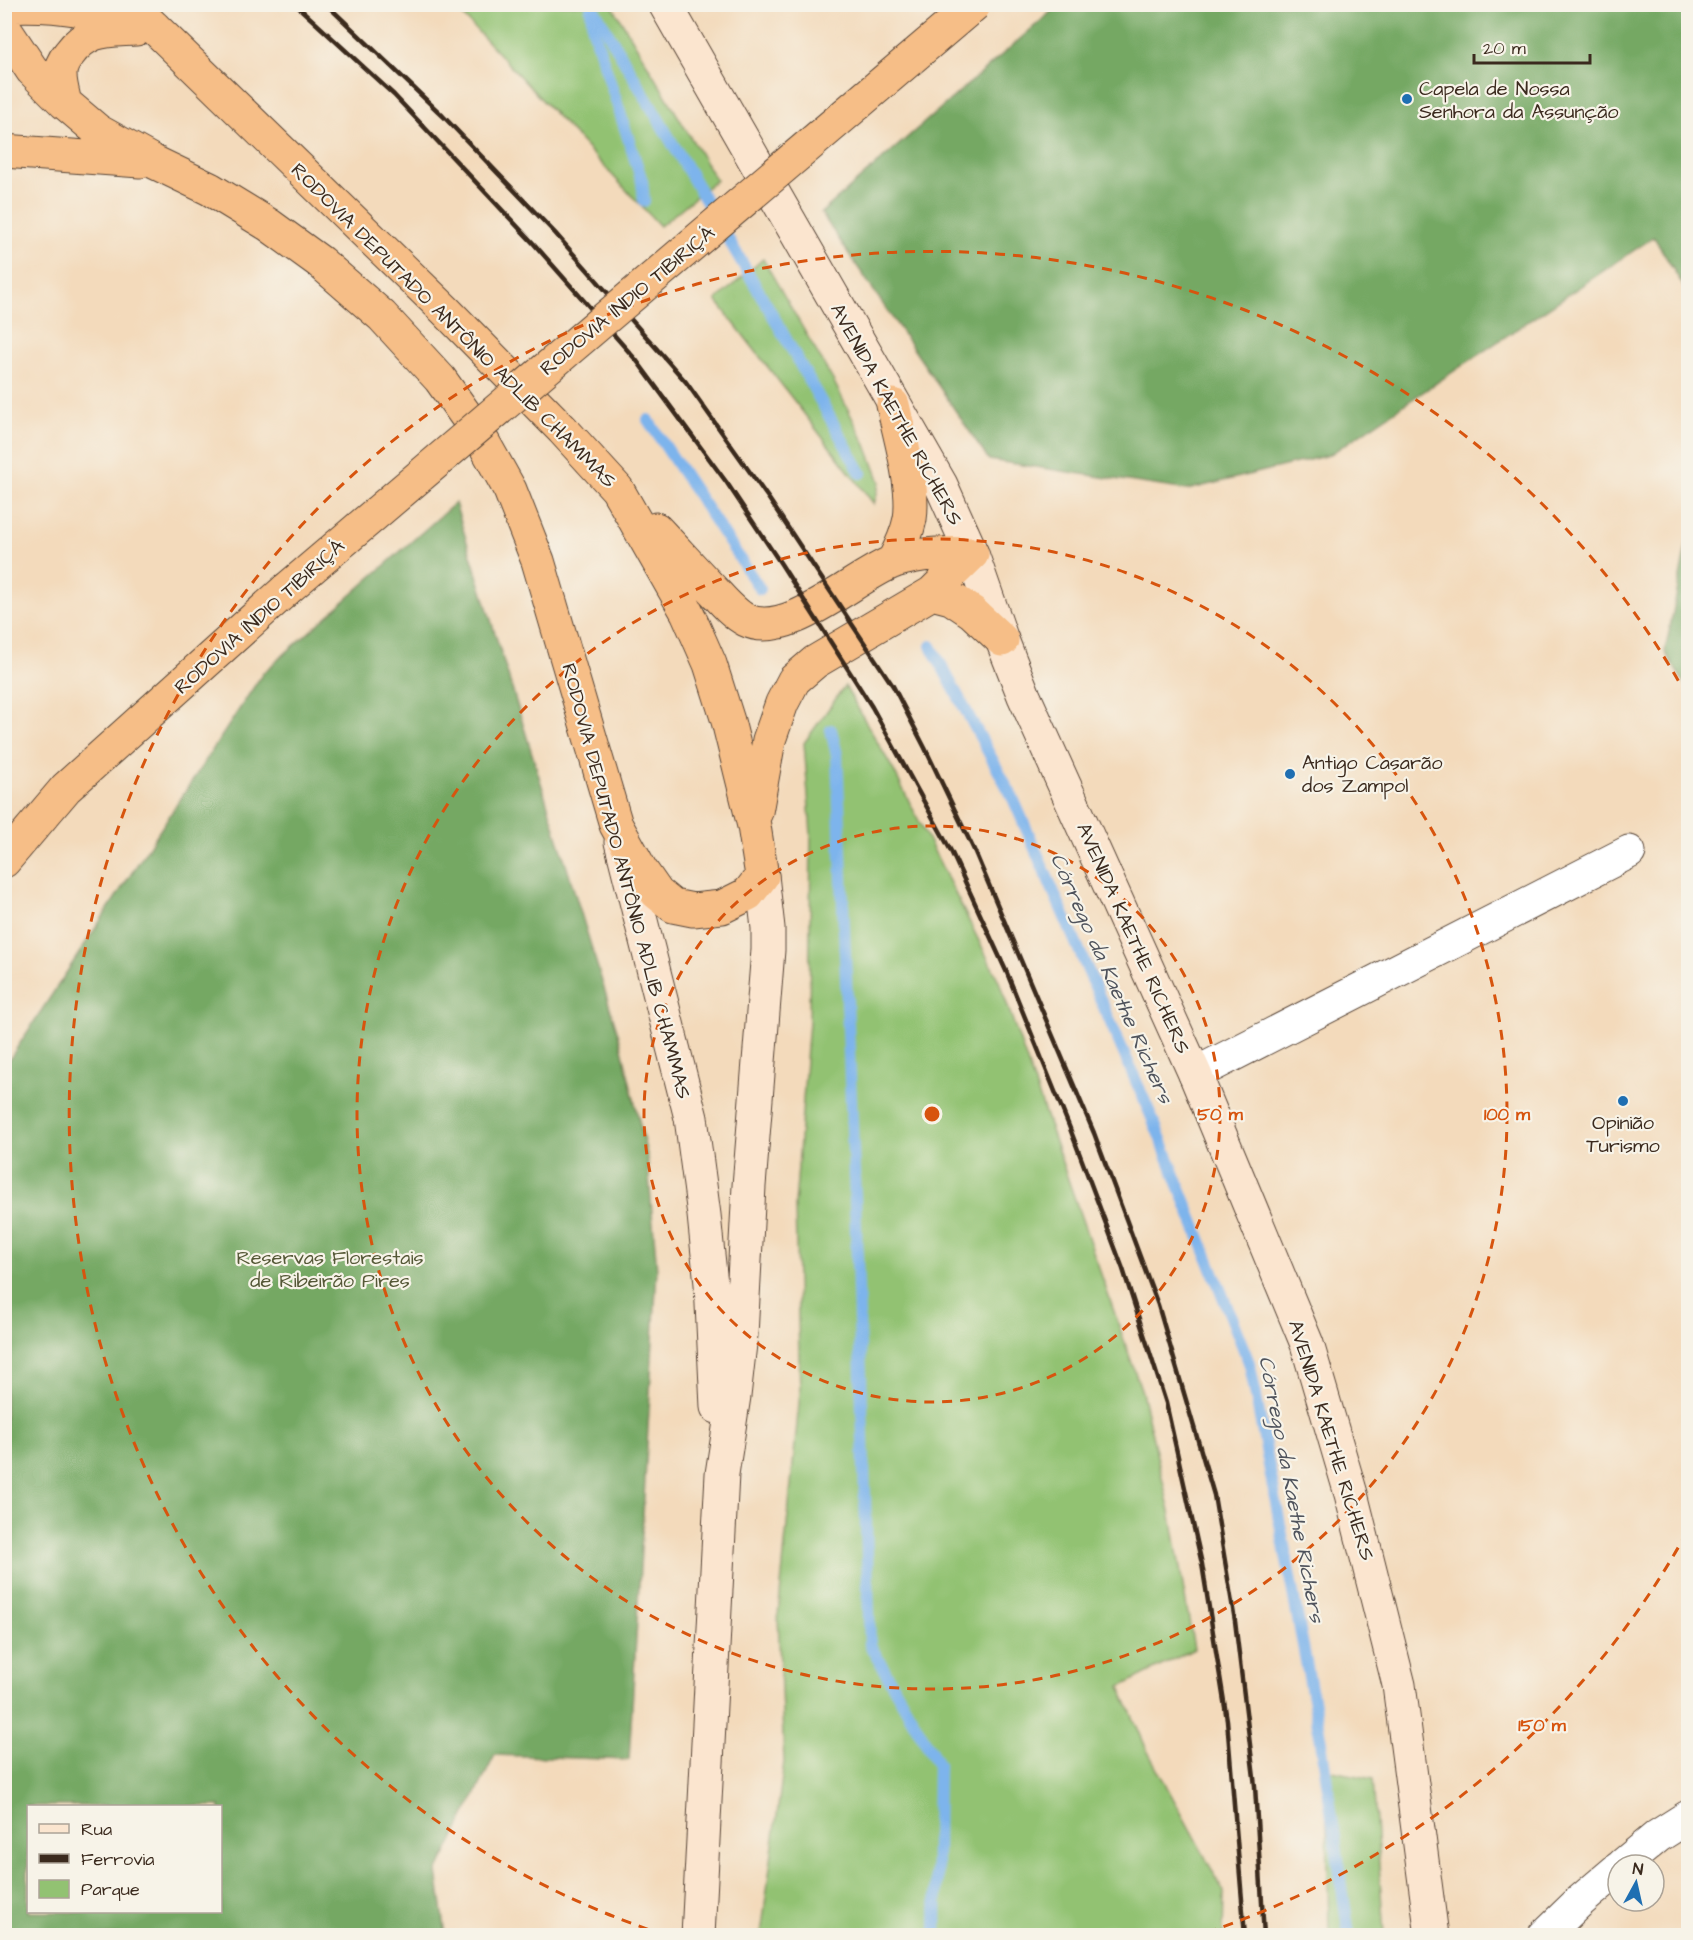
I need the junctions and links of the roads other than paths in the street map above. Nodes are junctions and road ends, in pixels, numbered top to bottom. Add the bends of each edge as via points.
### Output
1 (130, 4) edge
2 (665, 4) edge
3 (975, 4) edge
4 (4, 6) edge
5 (4, 28) edge
6 (156, 28) junction
7 (65, 103) junction
8 (4, 151) edge
9 (154, 162) junction
10 (893, 405) junction
11 (617, 489) junction
12 (972, 554) junction
13 (893, 562) junction
14 (932, 593) junction
15 (1002, 640) junction
16 (66, 788) junction
17 (4, 824) edge
18 (616, 825) junction
19 (754, 826) junction
20 (1629, 852) dead end
21 (4, 861) edge
22 (762, 876) junction
23 (1195, 1074) junction
24 (722, 1474) junction
25 (1689, 1817) edge
26 (1637, 1853) edge
27 (1606, 1879) edge
28 (698, 1935) edge
29 (1432, 1935) edge
30 (1544, 1935) edge

1 - 6 highway, RODOVIA DEPUTADO ANTÔNIO ADLIB CHAMMAS
2 - 10 main road, AVENIDA KAETHE RICHERS
3 - 16 highway, RODOVIA ÍNDIO TIBIRIÇÁ, bridge via 287,589
4 - 6 highway via 56,5
5 - 7 highway, RODOVIA DEPUTADO ANTÔNIO ADLIB CHAMMAS via 32,70
6 - 7 highway via 100,31 86,36 74,46 62,66
6 - 11 highway, RODOVIA DEPUTADO ANTÔNIO ADLIB CHAMMAS via 445,310
7 - 9 highway, RODOVIA DEPUTADO ANTÔNIO ADLIB CHAMMAS via 98,131
8 - 9 highway
9 - 18 highway, RODOVIA DEPUTADO ANTÔNIO ADLIB CHAMMAS via 210,189 320,262 382,316 440,379 477,432 510,489 538,561
10 - 12 main road, AVENIDA KAETHE RICHERS via 941,485
10 - 13 highway via 910,494 910,519
11 - 13 highway via 728,606 746,620 761,624 795,618
11 - 19 highway, RODOVIA DEPUTADO ANTÔNIO ADLIB CHAMMAS via 687,612 710,664
12 - 13 highway via 921,554
12 - 14 highway
12 - 15 main road, AVENIDA KAETHE RICHERS
14 - 15 highway via 958,602
14 - 19 highway via 815,662 794,680 769,740
15 - 23 main road, AVENIDA KAETHE RICHERS
16 - 17 highway, RODOVIA ÍNDIO TIBIRIÇÁ
16 - 21 highway, RODOVIA ÍNDIO TIBIRIÇÁ
18 - 22 highway via 657,893 673,906 693,910 722,907 748,894
18 - 24 main road, RODOVIA DEPUTADO ANTÔNIO ADLIB CHAMMAS via 691,1118 711,1284
19 - 22 highway, RODOVIA DEPUTADO ANTÔNIO ADLIB CHAMMAS
20 - 23 street
22 - 24 main road, RODOVIA DEPUTADO ANTÔNIO ADLIB CHAMMAS via 768,950 741,1335
23 - 29 main road, AVENIDA KAETHE RICHERS via 1307,1344 1351,1494 1399,1685
24 - 28 main road, RODOVIA DEPUTADO ANTÔNIO ADLIB CHAMMAS
25 - 26 street
27 - 30 street

